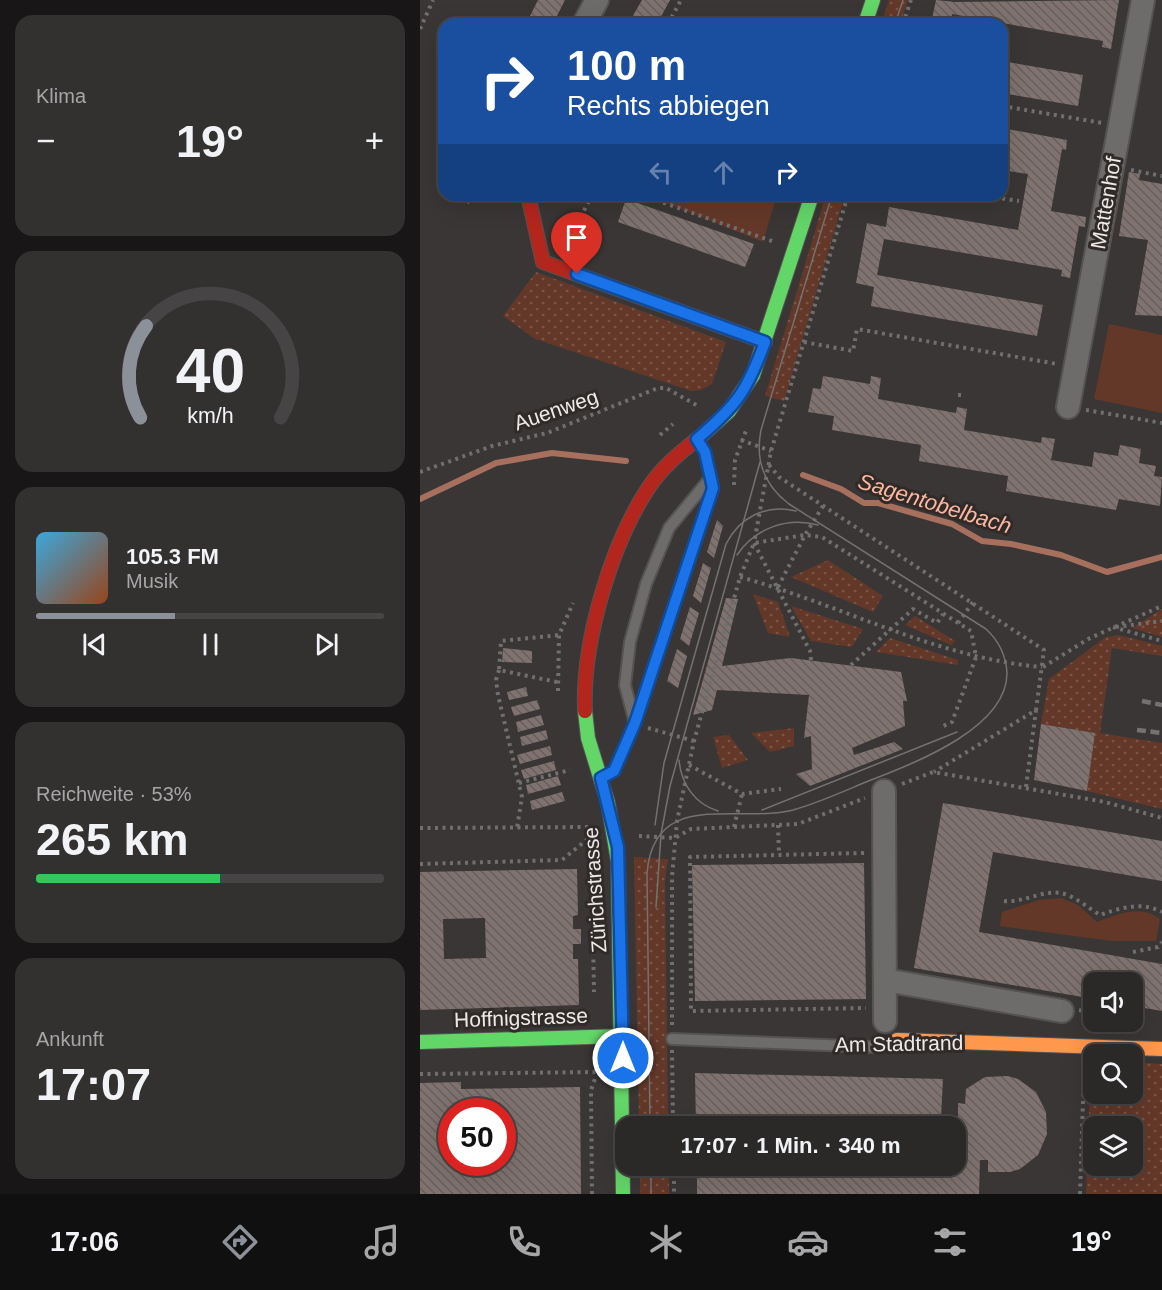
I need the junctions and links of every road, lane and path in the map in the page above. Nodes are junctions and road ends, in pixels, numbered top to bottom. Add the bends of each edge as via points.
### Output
1 (433, 0) edge
2 (597, 0) edge
3 (681, 0) edge
4 (873, 0) edge
5 (911, 0) edge
6 (1143, 0) edge
7 (587, 18) edge
8 (671, 18) edge
9 (868, 18) edge
10 (905, 18) edge
11 (420, 29) edge
12 (1008, 107) edge
13 (1120, 126) junction
14 (1112, 167) junction
15 (1162, 176) edge
16 (1008, 199) edge
17 (530, 201) edge
18 (588, 201) edge
19 (659, 201) edge
20 (810, 201) edge
21 (846, 201) edge
22 (1019, 201) dead end
23 (773, 241) dead end
24 (549, 264) junction
25 (765, 342) junction
26 (804, 342) junction
27 (1075, 367) junction
28 (698, 406) dead end
29 (1068, 407) joint
30 (1162, 423) edge
31 (739, 437) dead end
32 (697, 439) junction
33 (743, 442) junction
34 (771, 451) junction
35 (769, 465) junction
36 (420, 472) edge
37 (711, 477) junction
38 (734, 485) dead end
39 (823, 506) junction
40 (805, 535) junction
41 (754, 543) junction
42 (740, 577) junction
43 (778, 588) junction
44 (973, 602) junction
45 (1162, 606) edge
46 (943, 614) junction
47 (1162, 621) edge
48 (958, 623) junction
49 (1112, 627) junction
50 (889, 631) junction
51 (559, 635) dead end
52 (1162, 641) edge
53 (500, 655) junction
54 (507, 656) dead end
55 (976, 657) junction
56 (811, 660) dead end
57 (851, 665) dead end
58 (1042, 667) junction
59 (500, 670) junction
60 (568, 686) dead end
61 (1036, 710) junction
62 (635, 723) junction
63 (941, 727) dead end
64 (651, 730) dead end
65 (694, 741) junction
66 (689, 765) junction
67 (570, 770) dead end
68 (933, 772) junction
69 (601, 778) junction
70 (519, 783) junction
71 (1026, 787) junction
72 (781, 789) dead end
73 (884, 791) junction
74 (742, 794) junction
75 (1162, 818) edge
76 (778, 825) junction
77 (588, 827) dead end
78 (734, 827) junction
79 (420, 828) edge
80 (517, 828) junction
81 (616, 836) junction
82 (591, 837) dead end
83 (675, 838) junction
84 (884, 852) junction
85 (779, 855) junction
86 (420, 864) edge
87 (1004, 901) dead end
88 (1162, 912) edge
89 (1162, 942) edge
90 (1133, 952) dead end
91 (885, 980) junction
92 (1062, 1011) dead end
93 (885, 1014) joint
94 (623, 1036) junction
95 (672, 1040) junction
96 (897, 1040) joint
97 (420, 1042) edge
98 (1162, 1049) edge
99 (541, 1062) dead end
100 (442, 1067) dead end
101 (597, 1072) dead end
102 (541, 1073) junction
103 (420, 1074) edge
104 (442, 1074) junction
105 (1083, 1096) edge
106 (673, 1116) edge
107 (674, 1176) edge
108 (623, 1194) edge
109 (674, 1194) edge
110 (1080, 1194) edge

1 - 11 path
2 - 7 street
3 - 8 path
4 - 9 street
5 - 10 path
6 - 13 street, Mattenhof
12 - 13 path
13 - 14 street, Mattenhof
14 - 15 path
14 - 27 street, Mattenhof
16 - 22 path
17 - 24 street
18 - 24 path
19 - 23 path
20 - 25 street, Zürichstrasse
21 - 26 path
24 - 25 street
25 - 32 street, Zürichstrasse via 739,399
26 - 27 path via 853,351 857,329
26 - 34 path
27 - 29 street, Mattenhof
28 - 36 path, Auenweg via 666,388 655,389 547,433 492,446
29 - 30 path
31 - 33 path
32 - 37 lane via 705,452
32 - 69 street, Zürichstrasse via 675,457 649,488 632,517 604,596 588,653 584,687 585,722
33 - 34 path
33 - 38 path via 735,460
34 - 35 path
35 - 39 path via 779,477
35 - 41 path
37 - 62 lane via 713,488
37 - 62 lane via 669,528 646,584 630,642 625,685
39 - 40 path
39 - 44 path
40 - 41 path
40 - 43 path
40 - 46 path via 822,537
41 - 42 path
41 - 43 path
42 - 43 path
42 - 65 path
43 - 50 path
43 - 56 path
44 - 48 path
44 - 58 path via 1044,650
45 - 49 path
46 - 48 path
46 - 50 path via 936,622 913,609
47 - 49 path
48 - 55 path via 970,631
49 - 52 path
49 - 58 path
50 - 55 path
50 - 57 path
51 - 53 path via 501,641
53 - 54 path
53 - 59 path
55 - 58 path
55 - 63 path via 952,722
58 - 61 path
59 - 60 path
59 - 70 path via 496,680 498,695
61 - 68 path
61 - 71 path
62 - 69 lane via 614,771
64 - 65 path
65 - 66 path
66 - 74 path
66 - 83 path
67 - 70 path
68 - 71 path
68 - 73 path
69 - 81 street, Zürichstrasse
70 - 80 path via 522,811
71 - 75 path
72 - 74 path
73 - 76 path via 798,824
73 - 84 street, Am Stadtrand
74 - 78 path
76 - 78 path
76 - 85 path
77 - 80 path
78 - 83 path via 691,829
79 - 80 path
81 - 83 path
81 - 94 street, Zürichstrasse
82 - 86 path via 562,860
83 - 95 path
84 - 85 path
84 - 91 street, Am Stadtrand
85 - 93 path via 690,857 691,1011
87 - 88 path via 1062,893 1100,915 1124,906
89 - 90 path via 1158,947
91 - 92 street
91 - 93 street, Am Stadtrand
94 - 97 street, Hoffnigstrasse
94 - 108 street, Zürichstrasse
95 - 96 lane, Am Stadtrand via 875,1047
95 - 106 path
96 - 98 street, Am Stadtrand
99 - 102 path
100 - 104 path
101 - 102 path
102 - 104 path
103 - 104 path
105 - 110 path
107 - 109 path

